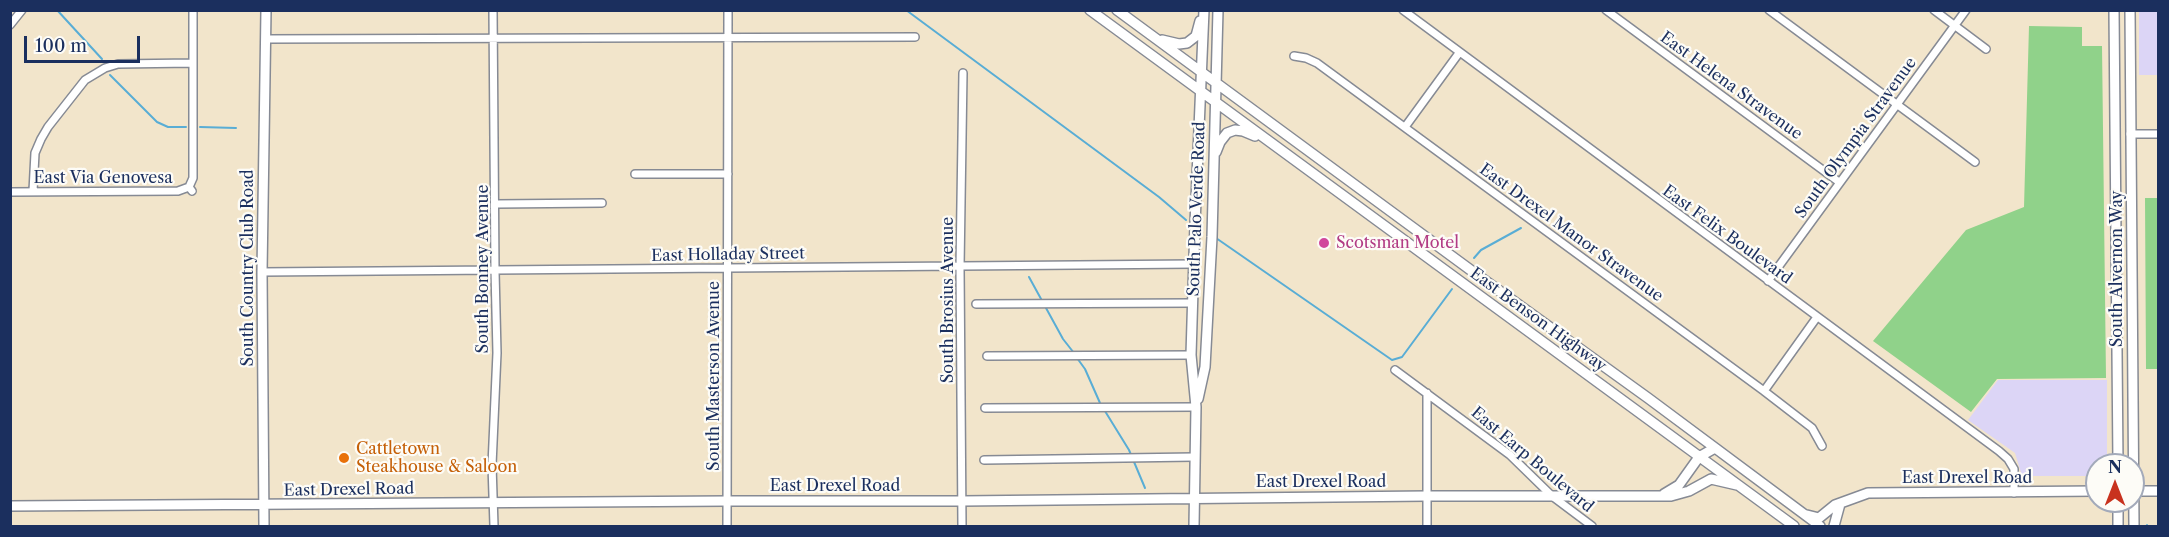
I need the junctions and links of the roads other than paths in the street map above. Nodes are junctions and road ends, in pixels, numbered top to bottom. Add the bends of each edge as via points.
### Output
1 (22, 10) edge
2 (193, 10) edge
3 (266, 10) edge
4 (493, 10) edge
5 (728, 10) edge
6 (1090, 10) edge
7 (1117, 10) edge
8 (1203, 10) edge
9 (1218, 10) edge
10 (1403, 10) edge
11 (1606, 10) edge
12 (1769, 10) edge
13 (1934, 10) edge
14 (1966, 10) edge
15 (2114, 10) edge
16 (2130, 10) edge
17 (10, 25) edge
18 (1955, 26) junction
19 (1152, 36) junction
20 (728, 37) junction
21 (915, 37) dead end
22 (493, 38) junction
23 (266, 39) junction
24 (1986, 49) dead end
25 (1459, 53) junction
26 (1294, 57) dead end
27 (192, 63) junction
28 (1202, 72) junction
29 (963, 73) dead end
30 (1216, 83) junction
31 (1200, 92) junction
32 (1215, 102) junction
33 (1897, 104) junction
34 (1405, 127) junction
35 (2130, 134) junction
36 (2158, 134) edge
37 (1274, 145) junction
38 (1214, 157) junction
39 (1975, 162) dead end
40 (635, 174) dead end
41 (728, 174) junction
42 (1839, 182) junction
43 (33, 191) junction
44 (10, 192) edge
45 (602, 203) dead end
46 (496, 204) junction
47 (1194, 264) junction
48 (960, 267) junction
49 (729, 268) junction
50 (495, 271) junction
51 (262, 272) junction
52 (1767, 281) junction
53 (1192, 303) junction
54 (976, 304) dead end
55 (1816, 317) junction
56 (1191, 355) junction
57 (987, 356) dead end
58 (1395, 370) dead end
59 (1764, 391) junction
60 (1427, 393) junction
61 (1196, 407) junction
62 (985, 408) dead end
63 (1822, 446) dead end
64 (1713, 449) junction
65 (2118, 453) edge
66 (2134, 453) edge
67 (1194, 457) junction
68 (1699, 457) junction
69 (984, 460) dead end
70 (1737, 485) junction
71 (2085, 491) edge
72 (2014, 493) junction
73 (1427, 496) junction
74 (1552, 496) junction
75 (1659, 496) junction
76 (1194, 498) junction
77 (727, 501) junction
78 (962, 501) junction
79 (494, 503) junction
80 (1840, 504) junction
81 (10, 506) edge
82 (263, 506) junction
83 (1802, 513) junction
84 (264, 526) edge
85 (494, 526) edge
86 (728, 526) edge
87 (962, 526) edge
88 (1194, 526) edge
89 (1427, 526) edge
90 (1592, 526) edge
91 (1794, 526) edge
92 (1820, 526) edge
93 (1834, 526) edge

1 - 17 street
2 - 27 street
3 - 23 main road, South Country Club Road
4 - 22 street, South Bonney Avenue
5 - 20 street, South Masterson Avenue
6 - 31 main road, East Benson Highway
7 - 19 main road, East Benson Highway
8 - 19 main road via 1196,36 1187,43 1170,43
8 - 28 main road, South Palo Verde Road
9 - 30 main road, South Palo Verde Road
10 - 25 street, East Felix Boulevard
11 - 42 street, East Helena Stravenue
12 - 33 street
13 - 18 street
14 - 18 street, South Olympia Stravenue
15 - 65 main road, South Alvernon Way
16 - 35 main road, South Alvernon Way
18 - 24 street
18 - 33 street, South Olympia Stravenue
19 - 28 main road, East Benson Highway
20 - 21 street
20 - 22 street
20 - 41 street, South Masterson Avenue
22 - 23 street
22 - 46 street, South Bonney Avenue
23 - 51 main road, South Country Club Road
25 - 34 street
25 - 52 street, East Felix Boulevard
26 - 34 street, East Drexel Manor Stravenue via 1317,63
27 - 43 street via 118,64 85,80 41,139 35,153
27 - 43 street, East Via Genovesa via 191,189
28 - 30 main road, East Benson Highway
28 - 31 main road, South Palo Verde Road
29 - 48 street, South Brosius Avenue
30 - 32 main road, South Palo Verde Road
30 - 64 main road, East Benson Highway
31 - 32 main road, East Benson Highway
31 - 47 main road, South Palo Verde Road
32 - 37 main road, East Benson Highway
32 - 38 main road, South Palo Verde Road
33 - 39 street
33 - 42 street, South Olympia Stravenue
34 - 59 street, East Drexel Manor Stravenue
35 - 36 street
35 - 66 main road, South Alvernon Way
37 - 38 main road via 1235,130 1220,142
37 - 68 main road, East Benson Highway
38 - 61 main road, South Palo Verde Road via 1204,366
40 - 41 street
41 - 49 street, South Masterson Avenue
42 - 52 street, South Olympia Stravenue
43 - 44 street, East Via Genovesa
45 - 46 street
46 - 50 street, South Bonney Avenue
47 - 48 street, East Holladay Street
47 - 53 main road, South Palo Verde Road
48 - 49 street, East Holladay Street
48 - 78 street, South Brosius Avenue
49 - 50 street, East Holladay Street
49 - 77 street, South Masterson Avenue
50 - 51 street, East Holladay Street
50 - 79 street, South Bonney Avenue
51 - 82 main road, South Country Club Road
52 - 55 street, East Felix Boulevard
53 - 54 street
53 - 56 main road, South Palo Verde Road
55 - 59 street
55 - 72 street, East Felix Boulevard via 2006,456 2014,469
56 - 57 street
56 - 61 main road, South Palo Verde Road
58 - 60 street, East Earp Boulevard
59 - 63 street, East Drexel Manor Stravenue via 1812,428
60 - 73 street
60 - 74 street, East Earp Boulevard via 1510,455
61 - 62 street
61 - 67 main road, South Palo Verde Road
64 - 68 main road
64 - 83 main road, East Benson Highway
67 - 69 street
67 - 76 main road, South Palo Verde Road
68 - 70 main road, East Benson Highway
68 - 75 main road via 1679,485
70 - 75 main road, East Drexel Road via 1711,479 1682,494
70 - 91 main road, East Benson Highway
71 - 72 main road, East Drexel Road
72 - 80 main road, East Drexel Road via 1868,493
73 - 74 main road, East Drexel Road
73 - 76 main road, East Drexel Road
73 - 89 street
74 - 75 main road, East Drexel Road
74 - 90 street, East Earp Boulevard
76 - 78 main road, East Drexel Road
76 - 88 main road, South Palo Verde Road
77 - 78 main road, East Drexel Road
77 - 79 main road, East Drexel Road
77 - 86 street, South Masterson Avenue
78 - 87 street, South Brosius Avenue
79 - 82 main road, East Drexel Road
79 - 85 street, South Bonney Avenue
80 - 83 main road, East Drexel Road via 1820,518
80 - 93 main road
81 - 82 main road, East Drexel Road
82 - 84 main road, South Country Club Road
83 - 92 main road, East Benson Highway

